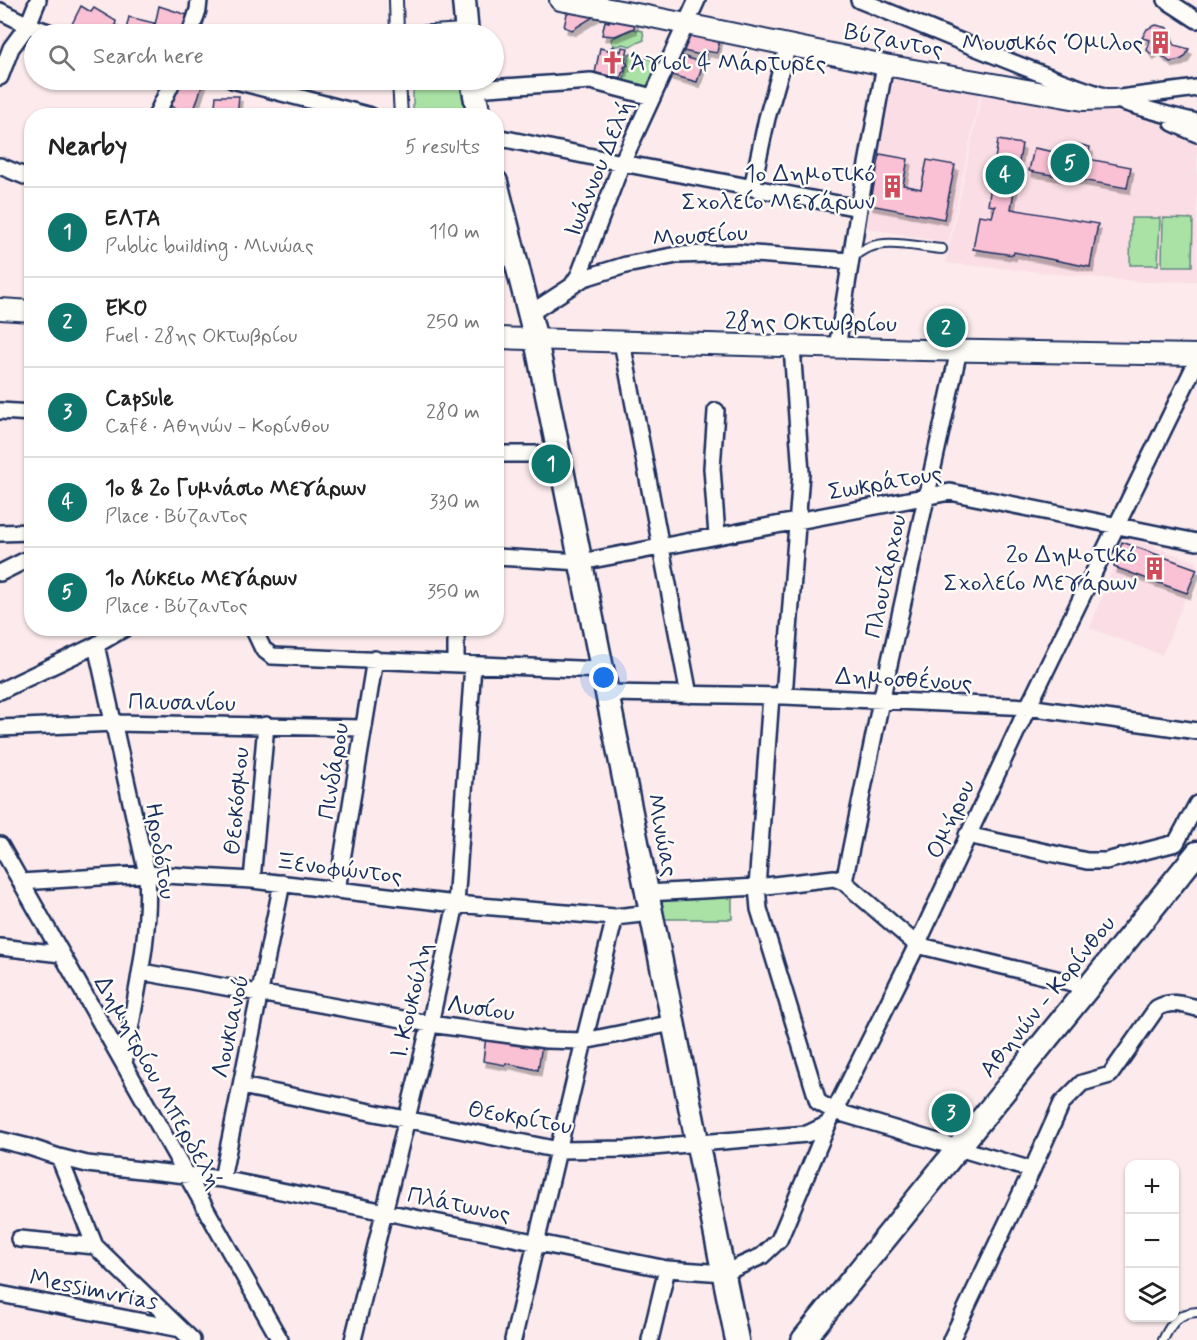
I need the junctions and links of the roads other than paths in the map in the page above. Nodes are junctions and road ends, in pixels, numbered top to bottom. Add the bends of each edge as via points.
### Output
1 (38, 0) edge
2 (199, 0) edge
3 (396, 0) edge
4 (464, 0) edge
5 (560, 0) edge
6 (697, 0) edge
7 (859, 0) edge
8 (1166, 0) edge
9 (0, 11) edge
10 (1197, 20) edge
11 (26, 24) edge
12 (28, 24) edge
13 (193, 24) edge
14 (397, 24) edge
15 (466, 24) edge
16 (686, 24) junction
17 (24, 30) edge
18 (788, 45) junction
19 (885, 66) junction
20 (0, 77) edge
21 (504, 83) edge
22 (1197, 88) edge
23 (168, 90) edge
24 (261, 90) edge
25 (400, 90) edge
26 (474, 90) edge
27 (652, 97) junction
28 (1114, 99) junction
29 (160, 108) edge
30 (314, 108) edge
31 (401, 108) edge
32 (478, 108) edge
33 (1143, 108) junction
34 (1197, 122) edge
35 (1197, 134) edge
36 (504, 139) edge
37 (621, 163) junction
38 (0, 166) edge
39 (24, 176) edge
40 (752, 188) junction
41 (859, 208) junction
42 (504, 214) edge
43 (942, 249) dead end
44 (850, 261) junction
45 (571, 287) junction
46 (0, 309) edge
47 (24, 310) edge
48 (529, 314) junction
49 (504, 338) edge
50 (536, 340) junction
51 (622, 342) junction
52 (957, 346) junction
53 (792, 347) junction
54 (837, 348) junction
55 (1197, 355) edge
56 (1197, 361) edge
57 (0, 411) edge
58 (716, 411) dead end
59 (24, 412) edge
60 (559, 453) junction
61 (504, 454) edge
62 (926, 495) junction
63 (799, 520) junction
64 (1116, 526) junction
65 (24, 532) edge
66 (0, 533) edge
67 (717, 536) junction
68 (1197, 542) edge
69 (662, 548) junction
70 (504, 557) edge
71 (24, 561) edge
72 (581, 562) junction
73 (0, 573) edge
74 (111, 636) edge
75 (257, 636) edge
76 (456, 636) edge
77 (96, 645) junction
78 (375, 659) junction
79 (456, 664) junction
80 (473, 665) junction
81 (602, 670) junction
82 (0, 691) edge
83 (607, 693) junction
84 (689, 695) junction
85 (778, 696) junction
86 (881, 701) junction
87 (1028, 707) junction
88 (115, 723) junction
89 (266, 725) junction
90 (0, 728) edge
91 (363, 728) junction
92 (1197, 731) edge
93 (1197, 804) edge
94 (967, 835) junction
95 (0, 846) edge
96 (1196, 855) edge
97 (147, 874) junction
98 (252, 880) junction
99 (21, 882) junction
100 (843, 882) junction
101 (282, 883) junction
102 (757, 887) junction
103 (337, 890) junction
104 (649, 903) junction
105 (456, 904) junction
106 (615, 917) junction
107 (916, 945) junction
108 (0, 947) edge
109 (61, 954) junction
110 (142, 972) junction
111 (1089, 987) junction
112 (261, 992) junction
113 (1197, 1008) edge
114 (674, 1023) junction
115 (430, 1024) junction
116 (584, 1041) junction
117 (124, 1064) junction
118 (241, 1086) junction
119 (405, 1118) junction
120 (831, 1118) junction
121 (0, 1140) edge
122 (698, 1143) junction
123 (958, 1148) junction
124 (559, 1150) junction
125 (59, 1157) junction
126 (1032, 1170) junction
127 (186, 1175) junction
128 (222, 1179) junction
129 (383, 1212) junction
130 (19, 1239) dead end
131 (535, 1242) junction
132 (95, 1246) junction
133 (667, 1269) junction
134 (724, 1273) junction
135 (0, 1293) edge
136 (1197, 1312) edge
137 (180, 1329) junction
138 (192, 1340) edge
139 (280, 1340) edge
140 (353, 1340) edge
141 (513, 1340) edge
142 (650, 1340) edge
143 (737, 1340) edge
144 (803, 1340) edge
145 (951, 1340) edge
146 (1163, 1340) edge

1 - 12 street
2 - 13 street
3 - 14 street
4 - 15 main road
5 - 16 street, Βύζαντος
6 - 16 street, Ιωάννου Δελή
7 - 28 street
8 - 10 street
9 - 11 street
16 - 18 street, Βύζαντος
16 - 27 street, Ιωάννου Δελή
17 - 20 street via 11,48
18 - 19 street, Βύζαντος
18 - 40 street
19 - 28 street, Βύζαντος via 1083,100
19 - 41 street
21 - 27 street via 591,81
22 - 28 street
23 - 29 street
24 - 30 street
25 - 31 street
26 - 32 main road
27 - 37 street, Ιωάννου Δελή
28 - 33 street
33 - 34 street
33 - 35 street
36 - 37 street
37 - 40 street
37 - 45 street, Ιωάννου Δελή
38 - 39 street
40 - 41 street
41 - 44 street
42 - 48 main road, Μινώας
43 - 44 lane via 882,244 861,249
44 - 45 street, Μουσείου via 740,253 688,254 626,266 584,278
44 - 54 street
45 - 48 street, Μουσείου
46 - 47 street
48 - 50 main road, Μινώας
49 - 50 street, 28ης Οκτωβρίου
50 - 51 street, 28ης Οκτωβρίου
50 - 60 main road, Μινώας
51 - 53 street, 28ης Οκτωβρίου
51 - 69 street
52 - 54 street, 28ης Οκτωβρίου
52 - 55 street, 28ης Οκτωβρίου
52 - 62 street, Πλουτάρχου
53 - 54 street, 28ης Οκτωβρίου
53 - 63 street via 801,467
56 - 64 street, Ομήρου
57 - 59 street
58 - 67 street via 712,468
60 - 61 street
60 - 72 main road, Μινώας
62 - 63 street, Σωκράτους
62 - 64 street, Σωκράτους via 957,493
62 - 86 street, Πλουτάρχου
63 - 67 street, Σωκράτους
63 - 85 street
64 - 68 street, Σωκράτους
64 - 87 street, Ομήρου
65 - 66 street
67 - 69 street, Σωκράτους
69 - 72 street, Σωκράτους
69 - 84 street
70 - 72 street, Σωκράτους
71 - 73 street
72 - 81 main road, Μινώας
74 - 77 street
75 - 78 street via 272,656
76 - 79 street
77 - 82 street
77 - 88 street, Ηροδότου
78 - 79 street
78 - 91 street, Πινδάρου
79 - 80 street
80 - 81 street
80 - 105 street, Ι. Κουκούλη
81 - 83 main road, Μινώας
83 - 84 street, Δημοσθένους
83 - 104 main road, Μινώας
84 - 85 street, Δημοσθένους
85 - 86 street, Δημοσθένους
85 - 102 street
86 - 87 street, Δημοσθένους
86 - 100 street, Πλουτάρχου
87 - 92 street, Δημοσθένους
87 - 94 street, Ομήρου
88 - 89 street, Παυσανίου
88 - 90 street, Παυσανίου
88 - 97 street, Ηροδότου
89 - 91 street, Παυσανίου
89 - 98 street, Θεοκόσμου
91 - 103 street, Πινδάρου
93 - 94 street via 1176,843 1106,861 1087,861
94 - 107 street, Ομήρου
95 - 99 street, Δημητρίου Μπερδελή
96 - 111 main road, Αθηνών - Κορίνθου
97 - 98 street, Ξενοφώντος
97 - 99 street, Ξενοφώντος
97 - 110 street, Ηροδότου via 149,903
98 - 101 street, Ξενοφώντος
99 - 109 street, Δημητρίου Μπερδελή
100 - 102 street, Ξενοφώντος via 826,877
100 - 107 street
101 - 103 street, Ξενοφώντος
101 - 112 street, Λουκιανού
102 - 104 street, Ξενοφώντος
102 - 120 street via 759,909 818,1102
103 - 105 street, Ξενοφώντος
104 - 106 street, Ξενοφώντος
104 - 114 main road, Μινώας
105 - 106 street, Ξενοφώντος
105 - 115 street, Ι. Κουκούλη
106 - 116 street
107 - 111 street
107 - 120 street, Ομήρου
108 - 109 street
109 - 117 street, Δημητρίου Μπερδελή
110 - 112 street, Λυσίου
110 - 117 street, Ηροδότου
111 - 123 main road, Αθηνών - Κορίνθου
112 - 115 street, Λυσίου
112 - 118 street, Λουκιανού
113 - 126 street via 1165,1003 1157,1008 1110,1075 1074,1088 1062,1103
114 - 116 street, Λυσίου
114 - 122 main road, Μινώας
115 - 116 street, Λυσίου via 546,1040
115 - 119 street, Ι. Κουκούλη
116 - 124 street
117 - 127 street, Δημητρίου Μπερδελή
118 - 119 street, Θεοκρίτου
118 - 128 street, Λουκιανού
119 - 124 street, Θεοκρίτου
119 - 129 street, Ι. Κουκούλη
120 - 122 street, Θεοκρίτου via 807,1134
120 - 123 street
120 - 134 street, Ομήρου via 779,1240 762,1256
121 - 125 street, Πλάτωνος
122 - 124 street, Θεοκρίτου
122 - 134 main road, Μινώας
123 - 126 street
123 - 144 main road, Αθηνών - Κορίνθου
124 - 131 street
125 - 127 street, Πλάτωνος via 87,1164
125 - 132 street
126 - 145 street
127 - 128 street, Πλάτωνος
127 - 139 street, Δημητρίου Μπερδελή
128 - 129 street, Πλάτωνος
129 - 131 street, Πλάτωνος
129 - 140 street, Ι. Κουκούλη
130 - 132 street
131 - 133 street, Πλάτωνος
131 - 141 street
132 - 137 street
133 - 134 street, Πλάτωνος
133 - 142 street
134 - 143 main road, Μινώας
135 - 137 street, Messimvrias
136 - 146 lane via 1174,1319
137 - 138 street

